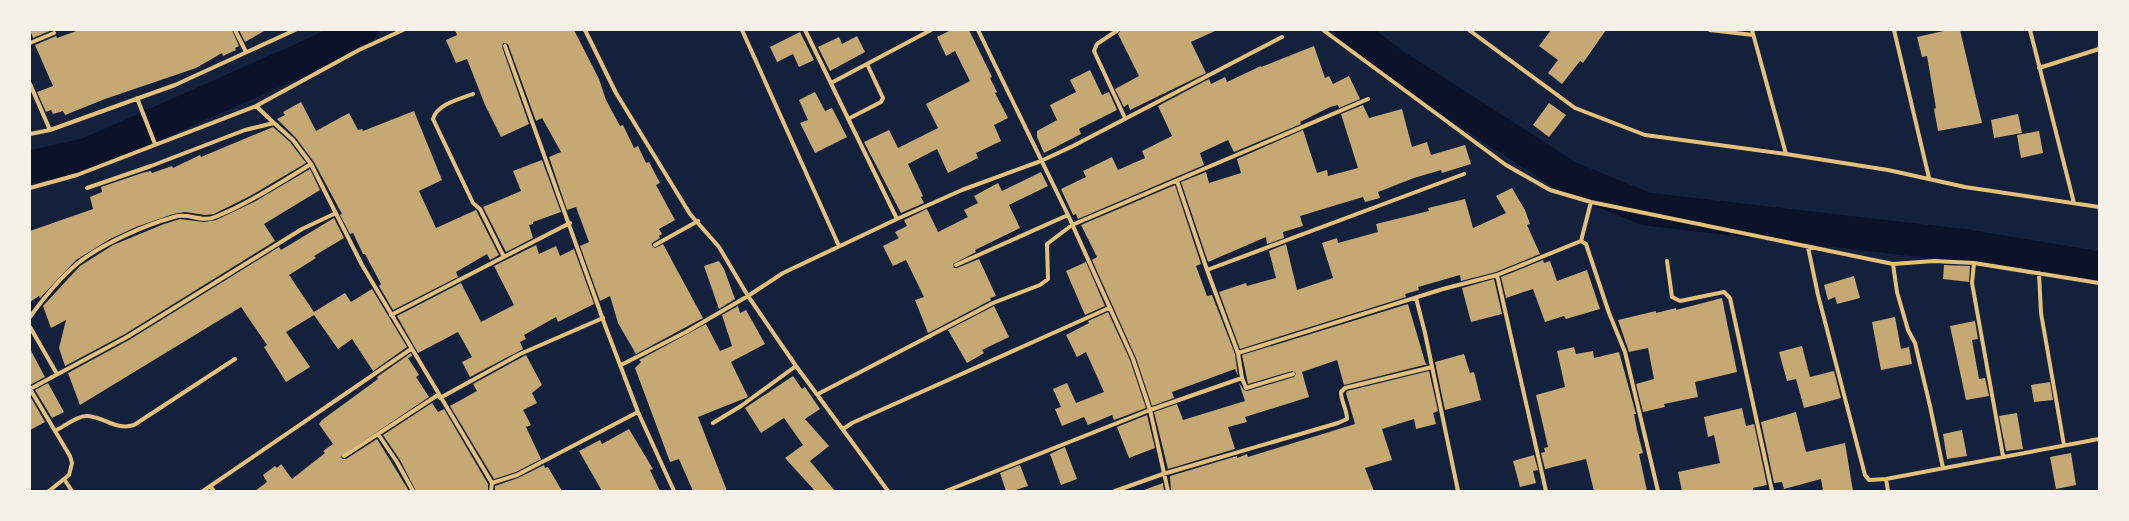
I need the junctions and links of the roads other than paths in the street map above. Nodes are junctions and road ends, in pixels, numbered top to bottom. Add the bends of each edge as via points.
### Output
1 (235, 30) edge
2 (295, 30) edge
3 (403, 30) edge
4 (585, 30) edge
5 (742, 30) edge
6 (805, 30) edge
7 (931, 30) edge
8 (978, 30) edge
9 (1118, 30) edge
10 (1323, 30) edge
11 (1469, 30) edge
12 (1710, 30) edge
13 (1752, 30) edge
14 (1894, 30) edge
15 (2030, 30) edge
16 (54, 33) dead end
17 (1753, 35) junction
18 (1282, 37) dead end
19 (30, 43) edge
20 (506, 46) dead end
21 (2099, 49) edge
22 (246, 52) junction
23 (867, 64) junction
24 (2039, 68) junction
25 (831, 83) junction
26 (30, 84) edge
27 (473, 94) dead end
28 (137, 98) junction
29 (1368, 98) dead end
30 (256, 106) junction
31 (1125, 118) junction
32 (848, 119) junction
33 (274, 123) junction
34 (50, 130) junction
35 (30, 134) edge
36 (155, 144) junction
37 (1786, 154) junction
38 (1041, 161) junction
39 (311, 164) junction
40 (1464, 174) dead end
41 (1929, 178) junction
42 (1177, 182) junction
43 (30, 188) edge
44 (87, 188) dead end
45 (1591, 202) junction
46 (2074, 203) junction
47 (2099, 207) edge
48 (336, 213) junction
49 (1068, 215) junction
50 (897, 219) junction
51 (698, 221) junction
52 (570, 224) junction
53 (1072, 225) junction
54 (1581, 241) junction
55 (655, 245) dead end
56 (839, 246) junction
57 (1808, 247) junction
58 (504, 257) junction
59 (1667, 261) dead end
60 (1974, 263) junction
61 (1893, 264) junction
62 (956, 265) dead end
63 (1207, 270) junction
64 (2039, 273) junction
65 (1497, 275) junction
66 (2099, 283) edge
67 (748, 296) junction
68 (1416, 298) junction
69 (1109, 308) junction
70 (391, 315) junction
71 (30, 317) edge
72 (603, 318) junction
73 (30, 327) edge
74 (411, 349) junction
75 (1238, 353) junction
76 (234, 360) dead end
77 (621, 366) junction
78 (796, 366) junction
79 (1432, 367) junction
80 (57, 374) junction
81 (1293, 374) dead end
82 (1242, 378) junction
83 (30, 389) edge
84 (818, 394) junction
85 (439, 396) junction
86 (1150, 410) junction
87 (638, 412) junction
88 (713, 423) dead end
89 (844, 429) junction
90 (55, 432) junction
91 (378, 434) junction
92 (2099, 438) edge
93 (2064, 445) junction
94 (344, 456) dead end
95 (2003, 456) junction
96 (1943, 468) junction
97 (1163, 474) junction
98 (64, 479) junction
99 (1886, 479) junction
100 (492, 483) junction
101 (210, 486) junction
102 (49, 491) edge
103 (72, 491) edge
104 (203, 491) edge
105 (214, 491) edge
106 (413, 491) edge
107 (491, 491) edge
108 (674, 491) edge
109 (888, 491) edge
110 (946, 491) edge
111 (1115, 491) edge
112 (1168, 491) edge
113 (1458, 491) edge
114 (1546, 491) edge
115 (1658, 491) edge
116 (1772, 491) edge
117 (1888, 491) edge

1 - 22 street
2 - 22 street
3 - 30 street via 359,50
4 - 51 street via 616,93 690,214
5 - 56 street
6 - 25 street
7 - 23 street
8 - 38 street
9 - 31 street via 1097,44 1094,51
10 - 45 street via 1506,165 1550,190
11 - 37 street via 1575,108 1631,130 1645,135
12 - 17 street
13 - 17 street
14 - 41 street
15 - 24 street
16 - 19 street
17 - 37 street
18 - 31 street
20 - 52 street
21 - 24 street
22 - 28 street via 175,85
23 - 25 street
23 - 32 street via 883,98 882,102
24 - 46 street
25 - 32 street
26 - 34 street
27 - 58 street via 441,107 433,119 473,203 480,209
28 - 34 street
28 - 36 street
29 - 42 street
30 - 33 street
30 - 36 street
31 - 38 street
32 - 50 street
33 - 39 street via 293,140
33 - 44 street via 245,130
34 - 35 street
36 - 43 street via 77,175
37 - 41 street
38 - 49 street
38 - 50 street via 962,190
39 - 48 street
39 - 71 street via 215,217 198,220 176,216 150,225 96,251 78,263
40 - 63 street
41 - 46 street via 1965,187
42 - 53 street
42 - 63 street
45 - 54 street
45 - 57 street
46 - 47 street
48 - 70 street
48 - 80 street via 302,229 127,337
49 - 53 street
49 - 62 street
50 - 56 street
51 - 55 street
51 - 67 street via 719,247
52 - 58 street
52 - 72 street
53 - 69 street
53 - 84 street via 1047,244 1048,279 1040,285 993,303
54 - 65 street
54 - 115 street via 1586,244 1625,352
56 - 67 street via 783,273
57 - 61 street
57 - 99 street via 1865,475 1869,480
58 - 70 street
59 - 116 street via 1674,300 1724,292 1730,298
60 - 61 street via 1934,261
60 - 64 street
60 - 95 street via 1972,283
61 - 96 street via 1897,292 1908,330 1915,344
63 - 75 street
64 - 66 street
64 - 93 street via 2041,313
65 - 68 street
65 - 114 street
67 - 77 street
67 - 78 street
68 - 75 street
68 - 79 street
69 - 86 street via 1133,359
69 - 89 street via 852,423
70 - 74 street
72 - 77 street
72 - 85 street via 520,354
73 - 80 street
74 - 85 street
74 - 101 street
75 - 82 street
76 - 90 street via 134,425 121,428 94,417 84,416
77 - 87 street
78 - 84 street
78 - 88 street
79 - 97 street via 1345,388 1341,392 1341,398 1347,419 1338,423
79 - 113 street
80 - 83 street
81 - 82 street via 1246,388
82 - 86 street
83 - 90 street
84 - 89 street
85 - 91 street
85 - 100 street
86 - 97 street
86 - 110 street
87 - 100 street via 517,475
87 - 108 street
89 - 109 street
90 - 98 street via 72,462 69,475
91 - 94 street
91 - 106 street
92 - 93 street
93 - 95 street
95 - 96 street
96 - 99 street
97 - 111 street
97 - 112 street
98 - 102 street
98 - 103 street
99 - 117 street
100 - 107 street
101 - 104 street
101 - 105 street

